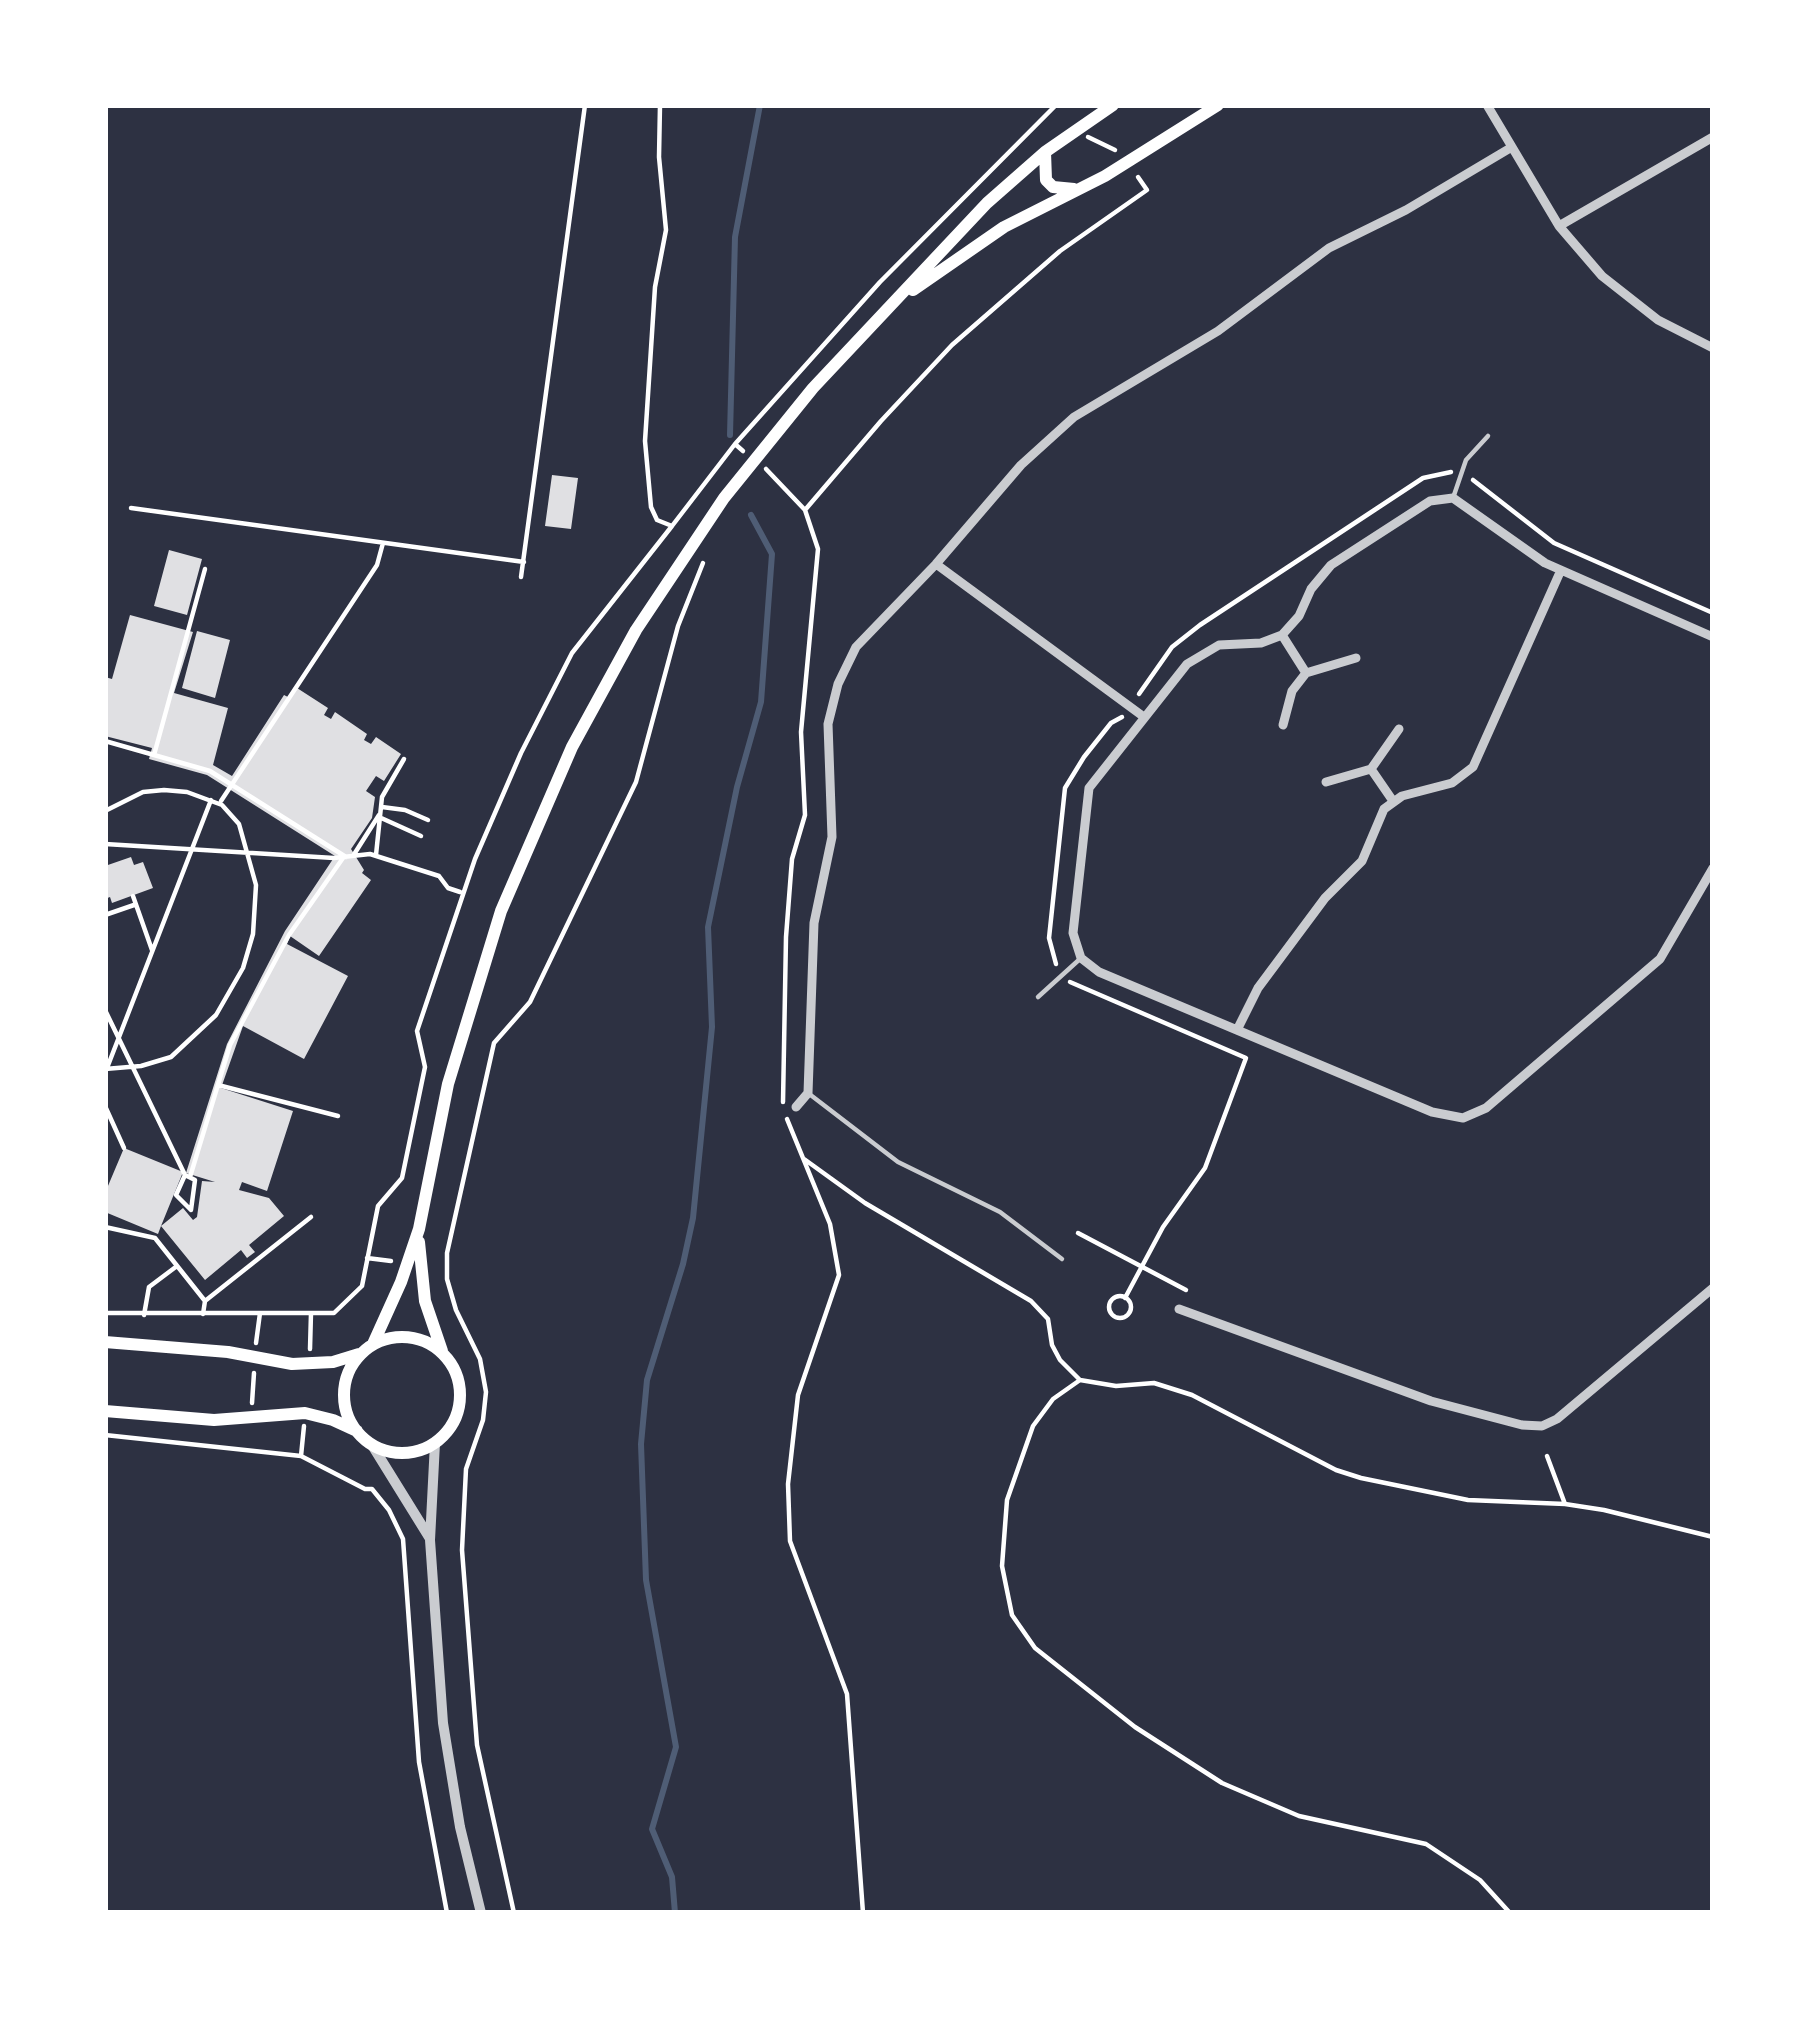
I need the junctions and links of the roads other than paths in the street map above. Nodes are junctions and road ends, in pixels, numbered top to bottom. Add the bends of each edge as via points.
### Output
1 (1114, 105) edge
2 (1218, 105) edge
3 (1486, 105) edge
4 (1713, 137) edge
5 (1512, 147) junction
6 (1045, 152) junction
7 (1081, 189) junction
8 (1559, 226) junction
9 (884, 313) junction
10 (1713, 348) edge
11 (1488, 436) dead end
12 (1453, 498) junction
13 (936, 564) junction
14 (1561, 570) junction
15 (1282, 635) junction
16 (1713, 637) edge
17 (1356, 658) dead end
18 (1306, 673) junction
19 (1144, 717) junction
20 (1283, 725) dead end
21 (1399, 729) dead end
22 (1371, 769) junction
23 (1327, 782) dead end
24 (1394, 801) junction
25 (1713, 868) edge
26 (1081, 958) junction
27 (1038, 997) dead end
28 (1237, 1030) junction
29 (808, 1094) junction
30 (796, 1107) dead end
31 (419, 1229) junction
32 (1062, 1259) dead end
33 (1713, 1288) edge
34 (1179, 1309) dead end
35 (105, 1342) edge
36 (368, 1348) junction
37 (442, 1352) junction
38 (105, 1411) edge
39 (357, 1431) junction
40 (435, 1443) junction
41 (372, 1445) junction
42 (430, 1540) junction
43 (481, 1913) edge

1 - 6 main road
2 - 7 main road
3 - 5 street
4 - 8 street
5 - 8 street
5 - 13 street via 1329,248 1218,331 1087,408 1021,465
6 - 7 main road via 1046,180
6 - 9 main road
7 - 9 main road via 1004,227
8 - 10 street via 1626,297
9 - 31 main road via 724,498 636,630 572,747 473,994
11 - 12 lane via 1459,474
12 - 14 street
12 - 15 street via 1423,505 1331,565
13 - 19 street
13 - 29 street via 856,647 832,704 834,812 814,923
14 - 16 street
14 - 24 street via 1473,766 1452,783
15 - 18 street
15 - 19 street via 1195,656
17 - 18 street
18 - 20 street
19 - 26 street via 1085,799 1072,933
21 - 22 street
22 - 23 street
22 - 24 street
24 - 28 street via 1377,819 1363,861 1325,898
25 - 28 street via 1660,959 1474,1116 1445,1117
26 - 27 lane
26 - 28 street
29 - 30 street
29 - 32 lane via 898,1162 1000,1212
31 - 36 main road
31 - 37 main road via 425,1301
33 - 34 street via 1542,1426 1431,1401
35 - 36 main road via 309,1364
36 - 37 main road via 409,1337
36 - 39 main road via 352,1366 344,1399
37 - 40 main road via 461,1395 458,1414
38 - 39 main road via 214,1420 305,1413
39 - 41 main road
40 - 41 main road via 404,1453
40 - 42 street
41 - 42 street
42 - 43 street via 450,1777

